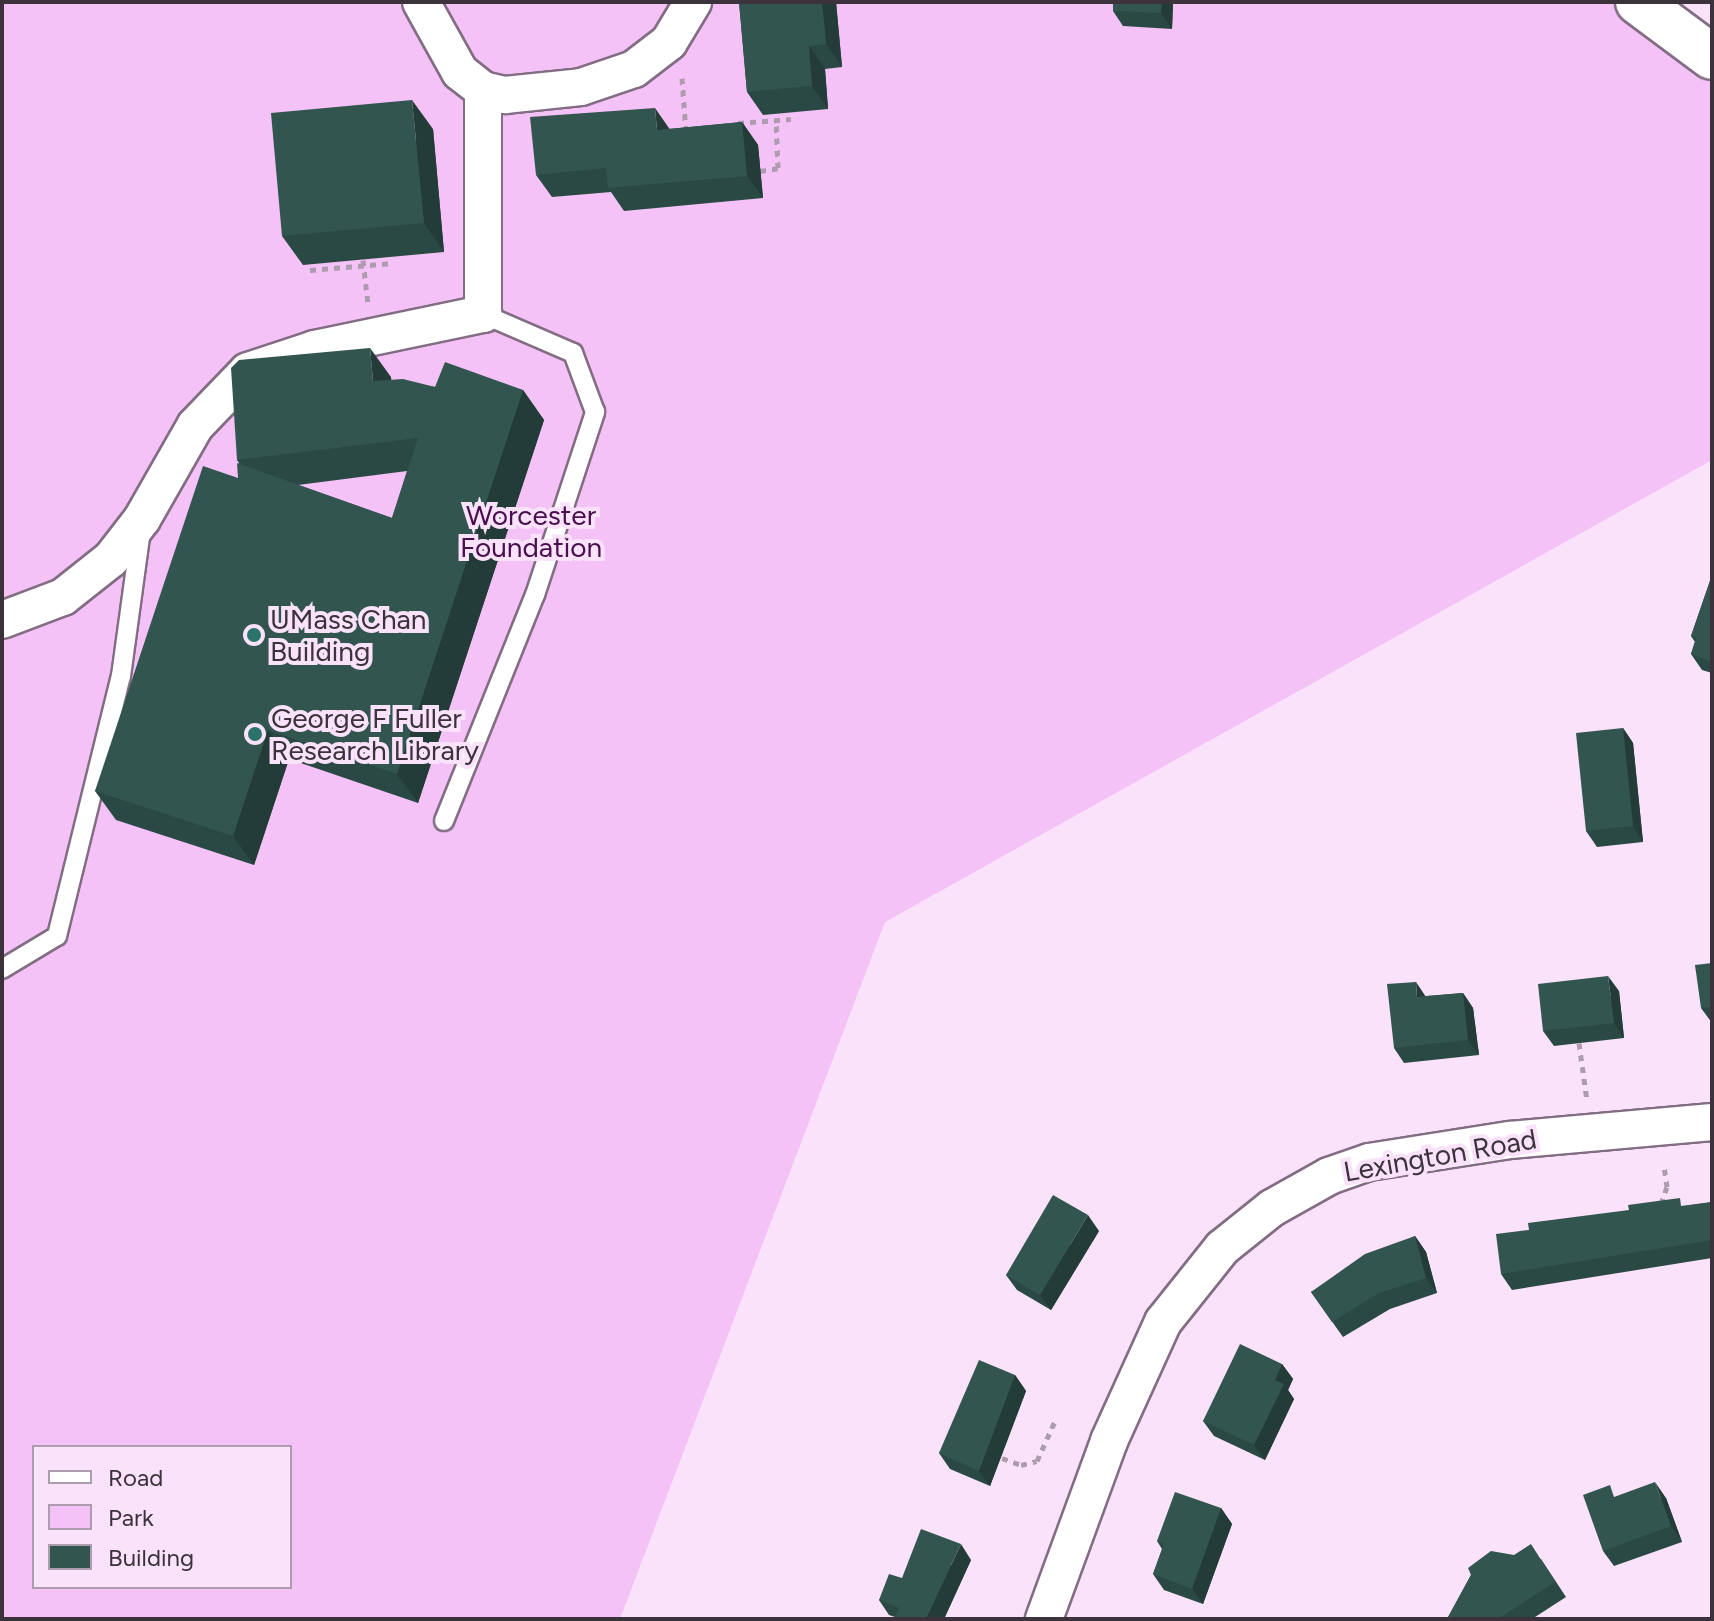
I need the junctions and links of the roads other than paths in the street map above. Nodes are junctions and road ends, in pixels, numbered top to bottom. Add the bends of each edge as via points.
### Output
1 (421, 2) edge
2 (1638, 2) edge
3 (686, 16) edge
4 (1712, 57) edge
5 (483, 90) junction
6 (483, 314) junction
7 (142, 519) junction
8 (2, 620) edge
9 (444, 821) dead end
10 (2, 969) edge
11 (1712, 1122) edge
12 (1044, 1619) edge

1 - 5 street via 460,72
2 - 4 street
3 - 5 street via 652,57 609,80 530,93
5 - 6 street
6 - 7 street via 339,343 248,371 195,426
6 - 9 lane via 573,353 595,412 535,595
7 - 8 street via 94,577 63,597
7 - 10 lane via 121,676 57,936
11 - 12 street, Lexington Road via 1510,1140 1369,1162 1329,1176 1272,1208 1222,1248 1163,1322 1109,1441

